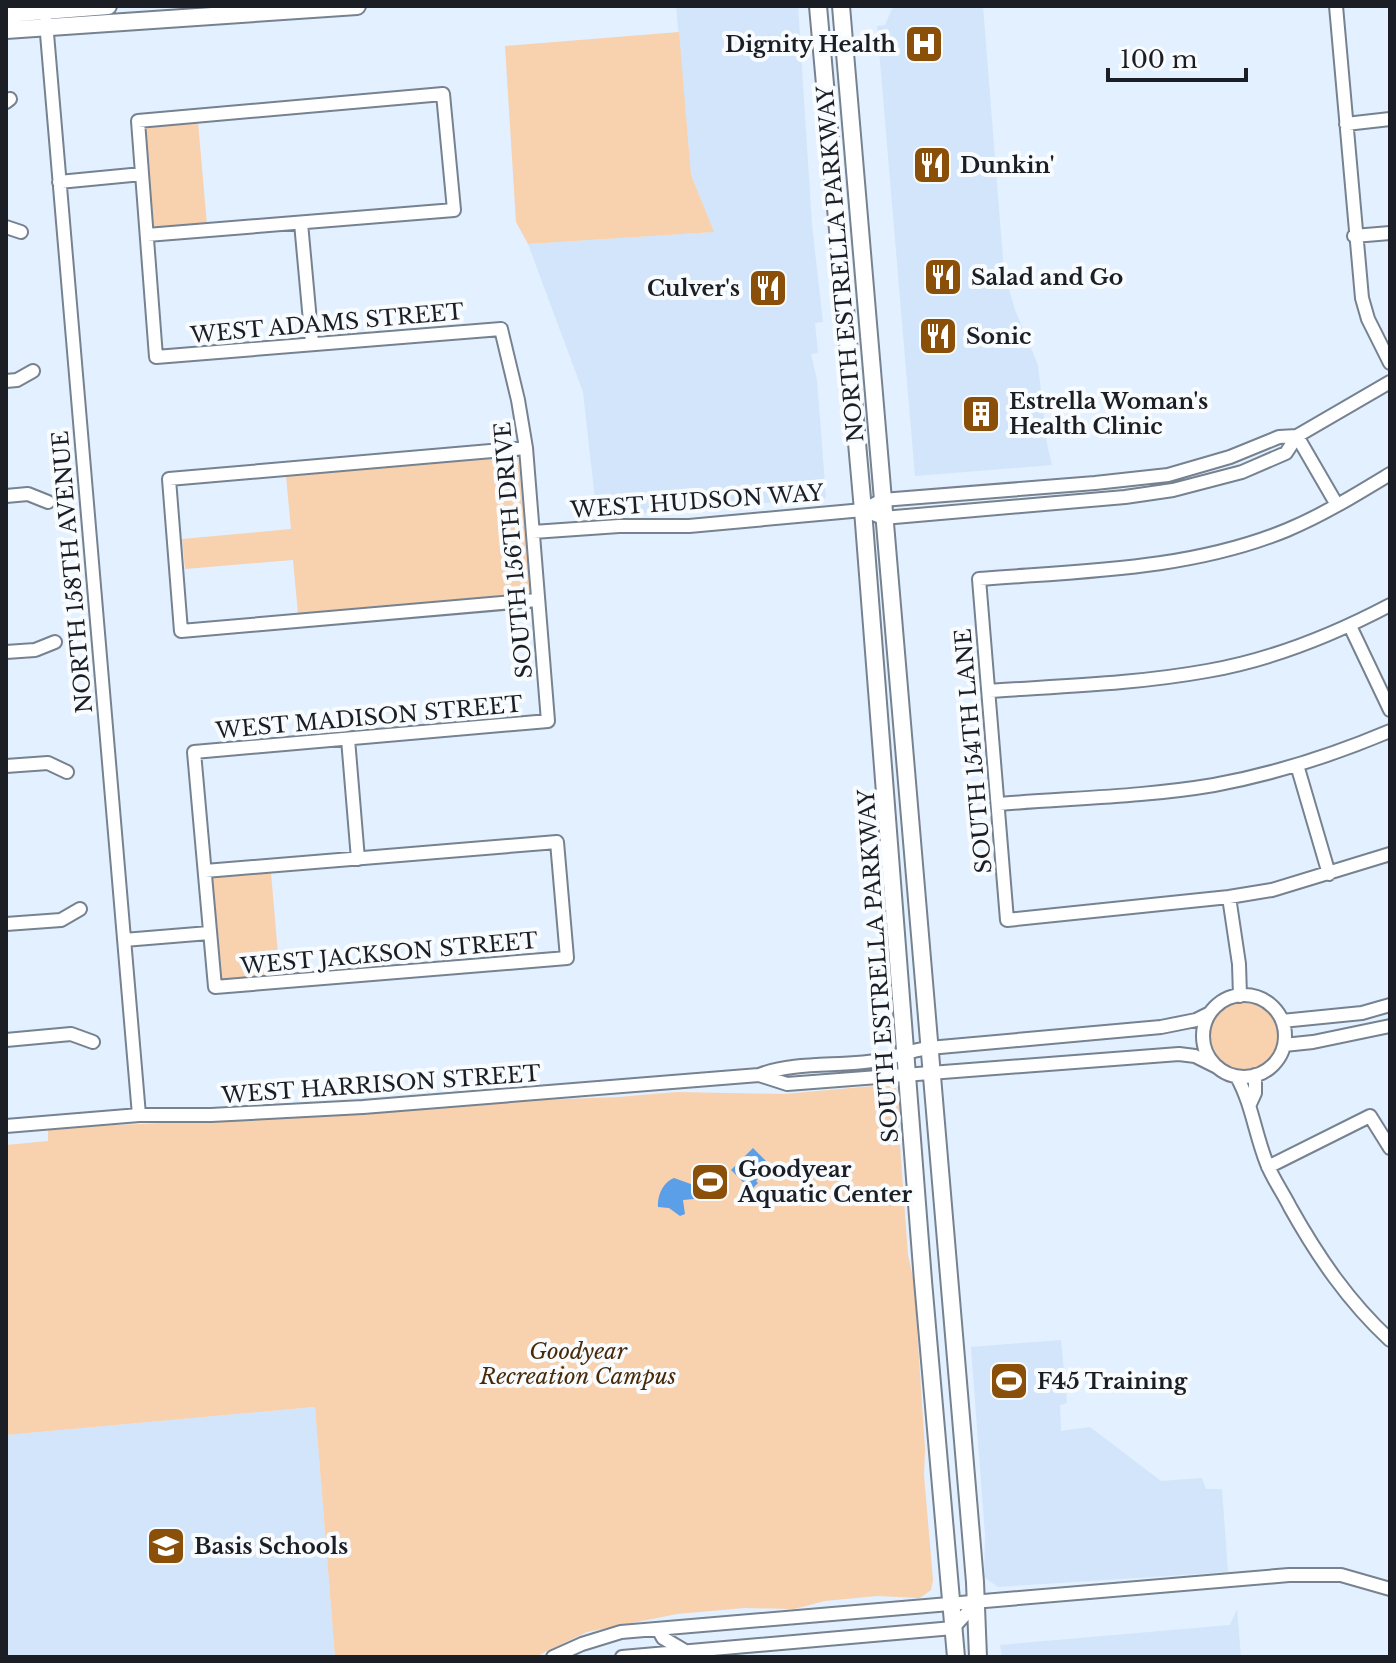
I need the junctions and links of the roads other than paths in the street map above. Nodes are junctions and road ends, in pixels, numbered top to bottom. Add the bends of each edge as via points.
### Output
1 (108, 6) edge
2 (357, 6) edge
3 (818, 6) edge
4 (841, 6) edge
5 (1336, 6) edge
6 (6, 14) edge
7 (45, 15) edge
8 (6, 30) edge
9 (1390, 119) edge
10 (1346, 124) junction
11 (142, 174) junction
12 (59, 182) junction
13 (301, 223) junction
14 (6, 227) edge
15 (860, 230) junction
16 (21, 232) dead end
17 (839, 232) junction
18 (1390, 233) edge
19 (147, 235) junction
20 (1354, 236) junction
21 (501, 329) joint
22 (312, 343) junction
23 (1390, 363) edge
24 (33, 371) dead end
25 (6, 381) edge
26 (1390, 382) edge
27 (1297, 436) junction
28 (526, 448) junction
29 (1185, 470) junction
30 (1390, 475) edge
31 (1189, 487) junction
32 (6, 496) edge
33 (882, 500) junction
34 (48, 502) dead end
35 (1337, 505) junction
36 (863, 510) junction
37 (883, 518) junction
38 (533, 532) junction
39 (537, 600) junction
40 (1390, 605) edge
41 (1350, 626) junction
42 (55, 642) dead end
43 (6, 652) edge
44 (989, 691) junction
45 (1390, 710) edge
46 (548, 721) joint
47 (1390, 731) edge
48 (348, 739) junction
49 (1297, 765) junction
50 (6, 766) edge
51 (67, 772) dead end
52 (999, 804) junction
53 (1390, 854) edge
54 (358, 859) junction
55 (205, 871) junction
56 (1329, 874) junction
57 (1229, 897) junction
58 (80, 909) dead end
59 (6, 924) edge
60 (209, 933) junction
61 (124, 940) junction
62 (1240, 996) junction
63 (1390, 1005) edge
64 (1210, 1013) junction
65 (1282, 1021) junction
66 (1390, 1026) edge
67 (1081, 1035) junction
68 (6, 1040) edge
69 (93, 1042) dead end
70 (1284, 1045) junction
71 (929, 1048) junction
72 (907, 1051) junction
73 (1083, 1062) junction
74 (1219, 1068) junction
75 (932, 1074) junction
76 (759, 1075) junction
77 (1255, 1075) junction
78 (909, 1076) junction
79 (1237, 1077) junction
80 (1250, 1104) junction
81 (139, 1115) junction
82 (6, 1126) edge
83 (1390, 1148) edge
84 (1268, 1167) junction
85 (923, 1281) junction
86 (1390, 1340) edge
87 (954, 1345) junction
88 (1390, 1589) edge
89 (975, 1604) junction
90 (951, 1605) junction
91 (953, 1628) junction
92 (658, 1629) junction
93 (685, 1651) junction
94 (553, 1657) edge
95 (622, 1657) edge
96 (956, 1657) edge
97 (978, 1657) edge

1 - 7 main road
2 - 7 main road via 209,18
3 - 17 main road, NORTH ESTRELLA PARKWAY
4 - 15 main road, NORTH ESTRELLA PARKWAY
5 - 10 street
6 - 7 main road
7 - 8 main road
7 - 12 street, NORTH 158TH AVENUE
9 - 10 street
10 - 20 street
11 - 12 street
11 - 13 street via 138,121 443,94 454,210
11 - 19 street
12 - 61 street, NORTH 158TH AVENUE
13 - 19 street
13 - 22 street
14 - 16 street
15 - 17 main road
15 - 33 main road, NORTH ESTRELLA PARKWAY
17 - 36 main road, NORTH ESTRELLA PARKWAY
18 - 20 street
19 - 22 street, WEST ADAMS STREET via 156,357
20 - 23 street via 1362,298
21 - 22 street, WEST ADAMS STREET
21 - 28 street, SOUTH 156TH DRIVE
24 - 25 street
26 - 27 street
27 - 29 street via 1279,437
27 - 31 street via 1286,453
27 - 35 street
28 - 38 street, SOUTH 156TH DRIVE
28 - 39 street via 169,479 181,631
29 - 31 street
29 - 33 street via 1095,483
30 - 35 street
31 - 37 street
32 - 34 street via 28,494
33 - 36 street
33 - 37 main road, NORTH ESTRELLA PARKWAY
35 - 44 street, SOUTH 154TH LANE via 1288,530 1195,557 979,579
36 - 37 street
36 - 38 street, WEST HUDSON WAY via 689,526
36 - 72 main road, SOUTH ESTRELLA PARKWAY
37 - 71 main road, SOUTH ESTRELLA PARKWAY
38 - 39 street, SOUTH 156TH DRIVE
39 - 46 street, SOUTH 156TH DRIVE
40 - 41 street
41 - 44 street via 1209,671
41 - 45 street
42 - 43 street
44 - 52 street, SOUTH 154TH LANE
46 - 48 street, WEST MADISON STREET
47 - 49 street
48 - 54 street
48 - 55 street, WEST MADISON STREET via 194,752
49 - 52 street via 1211,785
49 - 56 street
50 - 51 street via 48,763
52 - 57 street, SOUTH 154TH LANE via 1007,920
53 - 56 street
54 - 55 street
54 - 60 street, WEST JACKSON STREET via 557,842 567,958 215,987
55 - 60 street
56 - 57 street
57 - 62 street
58 - 59 street via 61,920
60 - 61 street
61 - 81 street, NORTH 158TH AVENUE
62 - 64 street
62 - 65 street via 1265,1001
63 - 65 street
64 - 67 street, WEST HARRISON STREET via 1179,1024
64 - 74 street via 1203,1036 1210,1059
65 - 70 street
66 - 70 street
67 - 71 street, WEST HARRISON STREET
67 - 73 street
68 - 69 street via 71,1034
70 - 77 street via 1271,1067
71 - 72 street, WEST HARRISON STREET
71 - 75 main road, SOUTH ESTRELLA PARKWAY
72 - 76 street, WEST HARRISON STREET via 886,1059
72 - 78 main road, SOUTH ESTRELLA PARKWAY
73 - 74 street, WEST HARRISON STREET via 1179,1054
73 - 75 street, WEST HARRISON STREET
74 - 79 street
75 - 78 street, WEST HARRISON STREET
75 - 87 main road, SOUTH ESTRELLA PARKWAY
76 - 78 street, WEST HARRISON STREET via 787,1084
76 - 81 street, WEST HARRISON STREET via 358,1108
77 - 79 street
77 - 80 street
78 - 85 main road, SOUTH ESTRELLA PARKWAY
79 - 80 street
80 - 84 street
81 - 82 street, WEST HARRISON STREET
83 - 84 street via 1370,1116
84 - 86 street via 1318,1257 1360,1312
85 - 87 main road via 935,1297 937,1329
85 - 90 main road, SOUTH ESTRELLA PARKWAY
87 - 89 main road, SOUTH ESTRELLA PARKWAY
88 - 89 street via 1317,1574
89 - 90 street
89 - 91 street
89 - 97 main road, SOUTH ESTRELLA PARKWAY
90 - 91 main road, SOUTH ESTRELLA PARKWAY
90 - 92 street
91 - 93 street
91 - 96 main road, SOUTH ESTRELLA PARKWAY
92 - 93 street
92 - 94 street via 603,1637
93 - 95 street

